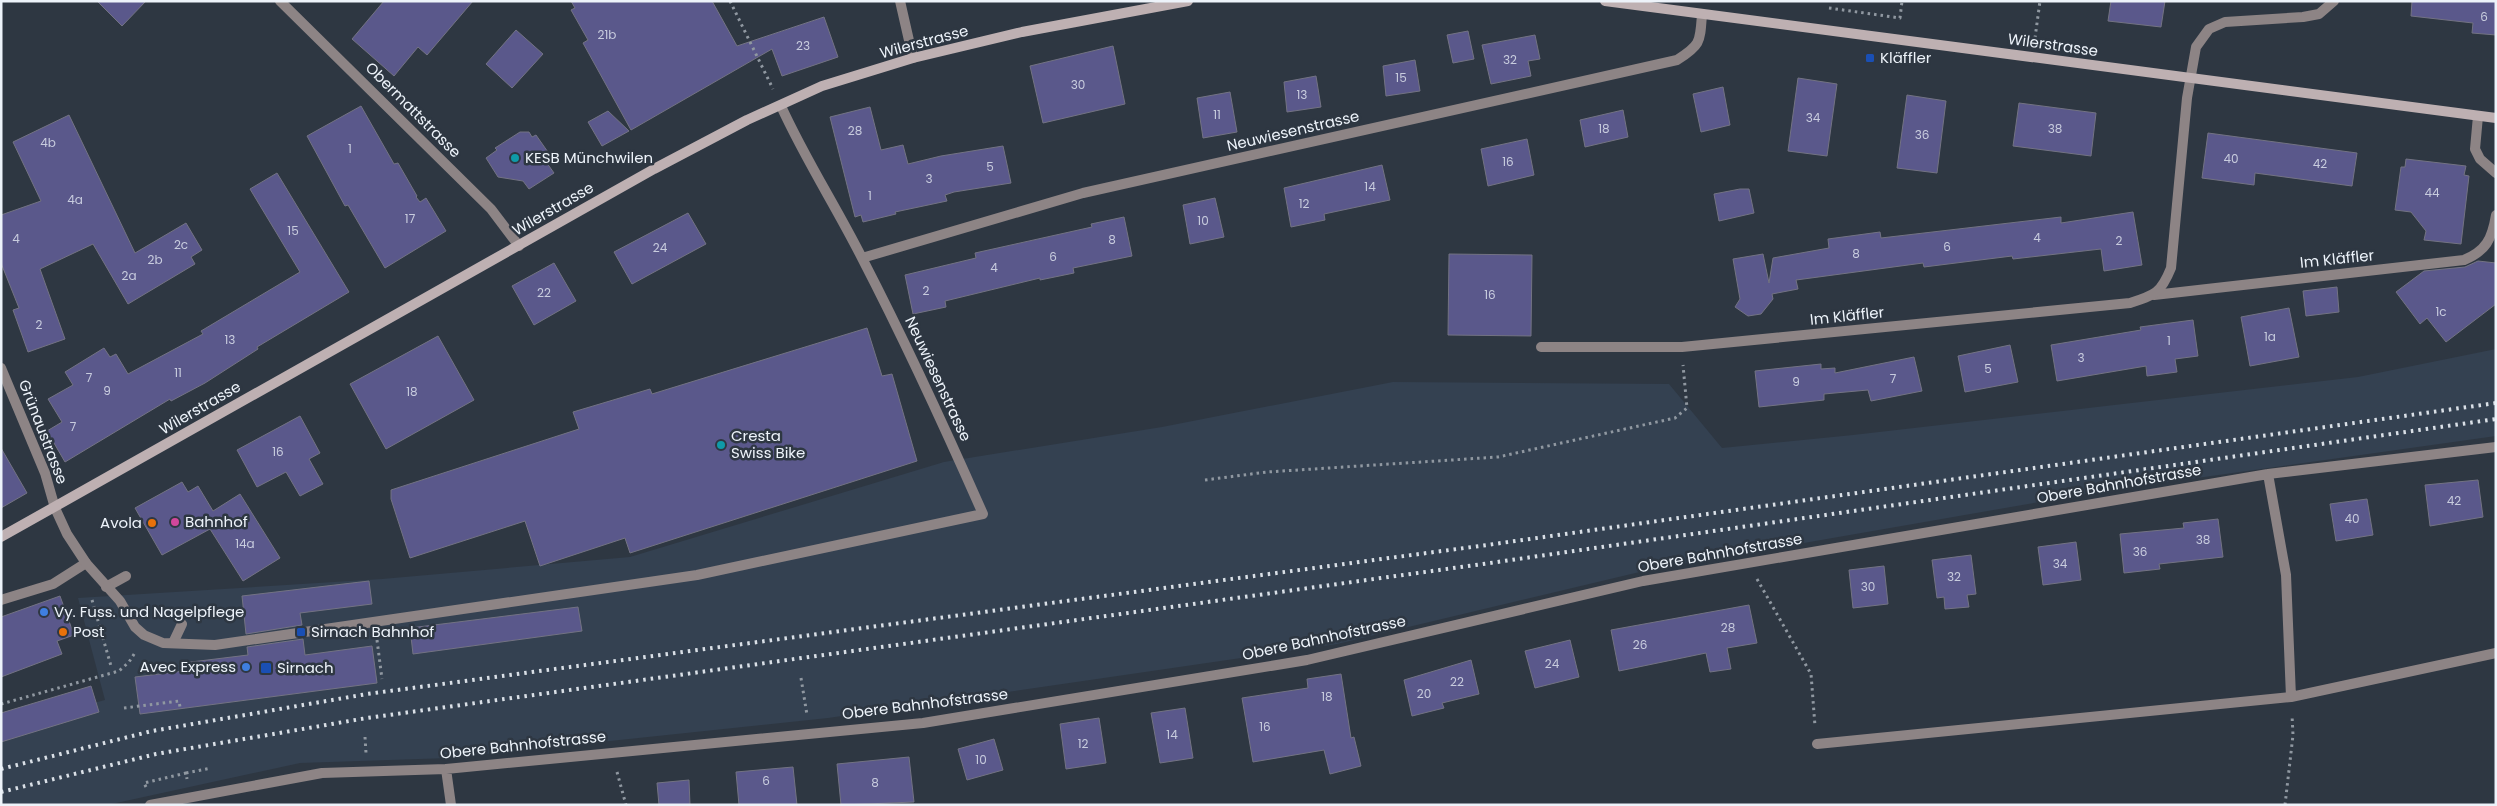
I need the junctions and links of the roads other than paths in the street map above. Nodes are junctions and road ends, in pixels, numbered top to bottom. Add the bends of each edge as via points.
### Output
1 (280, 1) edge
2 (900, 1) edge
3 (1188, 1) edge
4 (1606, 1) edge
5 (2334, 1) edge
6 (1702, 14) junction
7 (913, 58) junction
8 (2189, 80) junction
9 (781, 106) junction
10 (2478, 116) junction
11 (2496, 118) edge
12 (2496, 173) edge
13 (2496, 215) edge
14 (519, 246) junction
15 (862, 258) junction
16 (2154, 295) junction
17 (1541, 346) dead end
18 (1, 368) edge
19 (2496, 447) edge
20 (2268, 474) junction
21 (55, 508) junction
22 (1, 538) edge
23 (86, 563) junction
24 (126, 576) dead end
25 (106, 587) junction
26 (1, 600) edge
27 (182, 624) dead end
28 (173, 643) junction
29 (2496, 653) edge
30 (2291, 697) junction
31 (1817, 744) road end
32 (446, 769) junction
33 (150, 805) edge
34 (451, 805) edge

1 - 14 street, Obermattstrasse via 491,209
2 - 7 street
3 - 7 main road, Wilerstrasse via 1022,32
4 - 6 main road, Wilerstrasse
5 - 8 street via 2319,14 2225,22 2209,29 2196,47
6 - 8 main road, Wilerstrasse
6 - 15 street, Neuwiesenstrasse via 1700,35 1694,50 1677,60 1083,193
7 - 9 main road, Wilerstrasse via 822,86
8 - 10 main road, Wilerstrasse
8 - 16 street via 2171,268 2164,284
9 - 14 main road, Wilerstrasse via 747,120 654,169
9 - 15 street, Neuwiesenstrasse
10 - 11 main road, Wilerstrasse
10 - 12 street via 2475,149 2480,159
13 - 16 street, Im Kläffler via 2486,246 2464,260
14 - 21 main road, Wilerstrasse
15 - 28 street, Neuwiesenstrasse via 936,405 983,514 697,575 216,645
16 - 17 street, Im Kläffler via 2130,303 1682,347
18 - 21 street, Grünaustrasse via 45,473
19 - 20 street, Obere Bahnhofstrasse
20 - 30 street via 2286,575
20 - 32 street, Obere Bahnhofstrasse via 1643,581 1307,660 923,722
21 - 22 main road, Wilerstrasse
21 - 23 street, Grünaustrasse
23 - 25 street, Grünaustrasse
23 - 26 street via 53,584
24 - 25 street
25 - 28 street, Grünaustrasse via 144,635 163,643
27 - 28 street
29 - 30 street
30 - 31 street
32 - 33 street, Obere Bahnhofstrasse via 322,773
32 - 34 street

